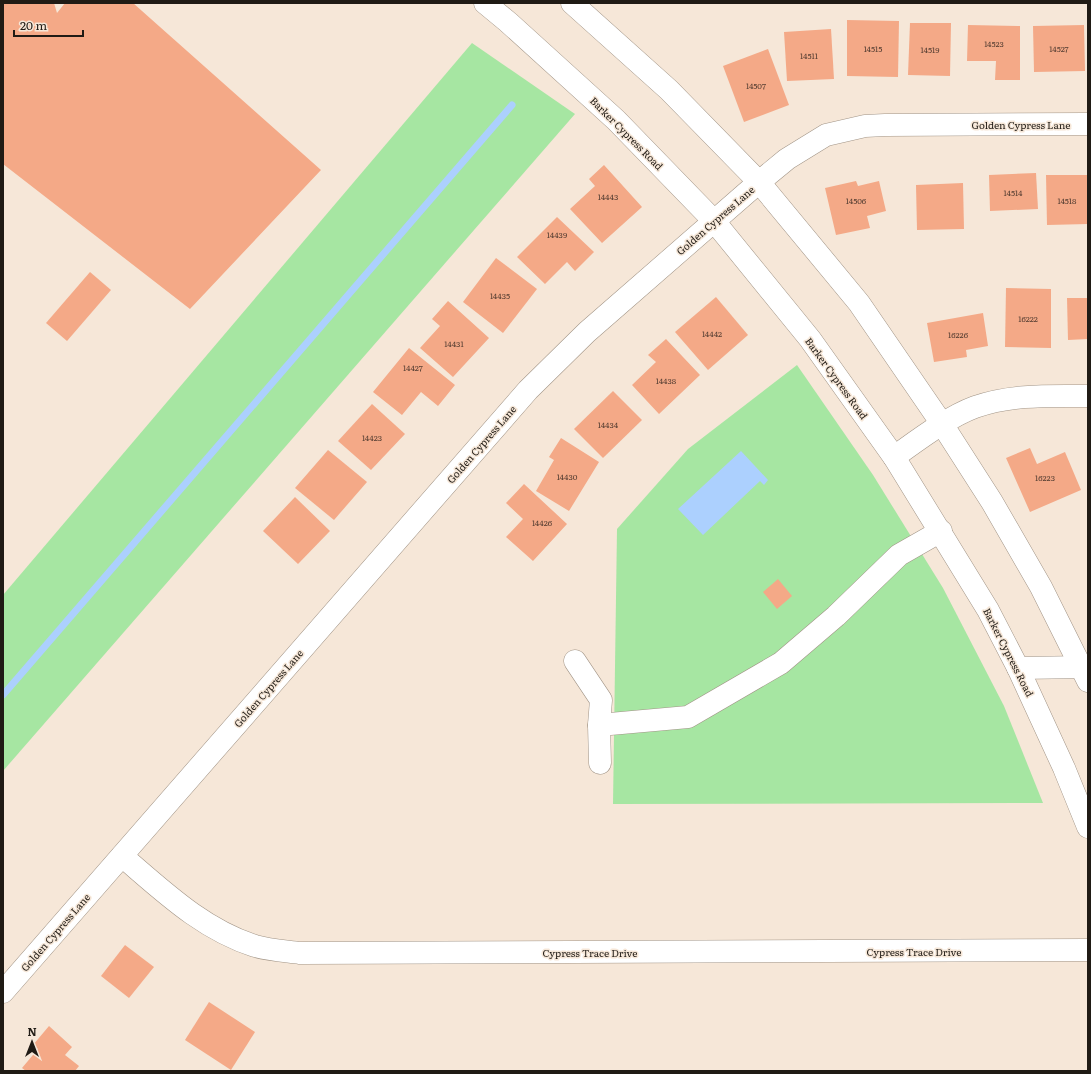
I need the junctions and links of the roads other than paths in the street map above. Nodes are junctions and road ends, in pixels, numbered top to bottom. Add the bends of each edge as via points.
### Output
1 (485, 3) edge
2 (572, 3) edge
3 (1088, 124) edge
4 (759, 182) junction
5 (714, 221) junction
6 (1088, 396) edge
7 (942, 424) junction
8 (894, 457) junction
9 (941, 531) junction
10 (575, 662) dead end
11 (1018, 668) junction
12 (1086, 672) edge
13 (599, 725) junction
14 (600, 763) dead end
15 (1088, 827) edge
16 (122, 856) junction
17 (1088, 950) edge
18 (3, 992) edge

1 - 5 street, Barker Cypress Road via 616,120
2 - 4 street via 669,90
3 - 4 street, Golden Cypress Lane via 865,126 826,135 787,159
4 - 5 street, Golden Cypress Lane
4 - 7 street via 859,303
5 - 8 street, Barker Cypress Road via 810,339
5 - 16 street, Golden Cypress Lane via 587,332 528,390
6 - 7 street via 1008,399 975,407
7 - 8 street
7 - 12 street via 1041,586
8 - 9 street, Barker Cypress Road
9 - 11 street, Barker Cypress Road via 988,610
9 - 13 street via 899,555 836,616 781,663 688,717
10 - 13 street via 600,700
11 - 12 street
11 - 15 street, Barker Cypress Road
13 - 14 street
16 - 17 street, Cypress Trace Drive via 188,912 211,926 255,946 280,951 324,953
16 - 18 street, Golden Cypress Lane

